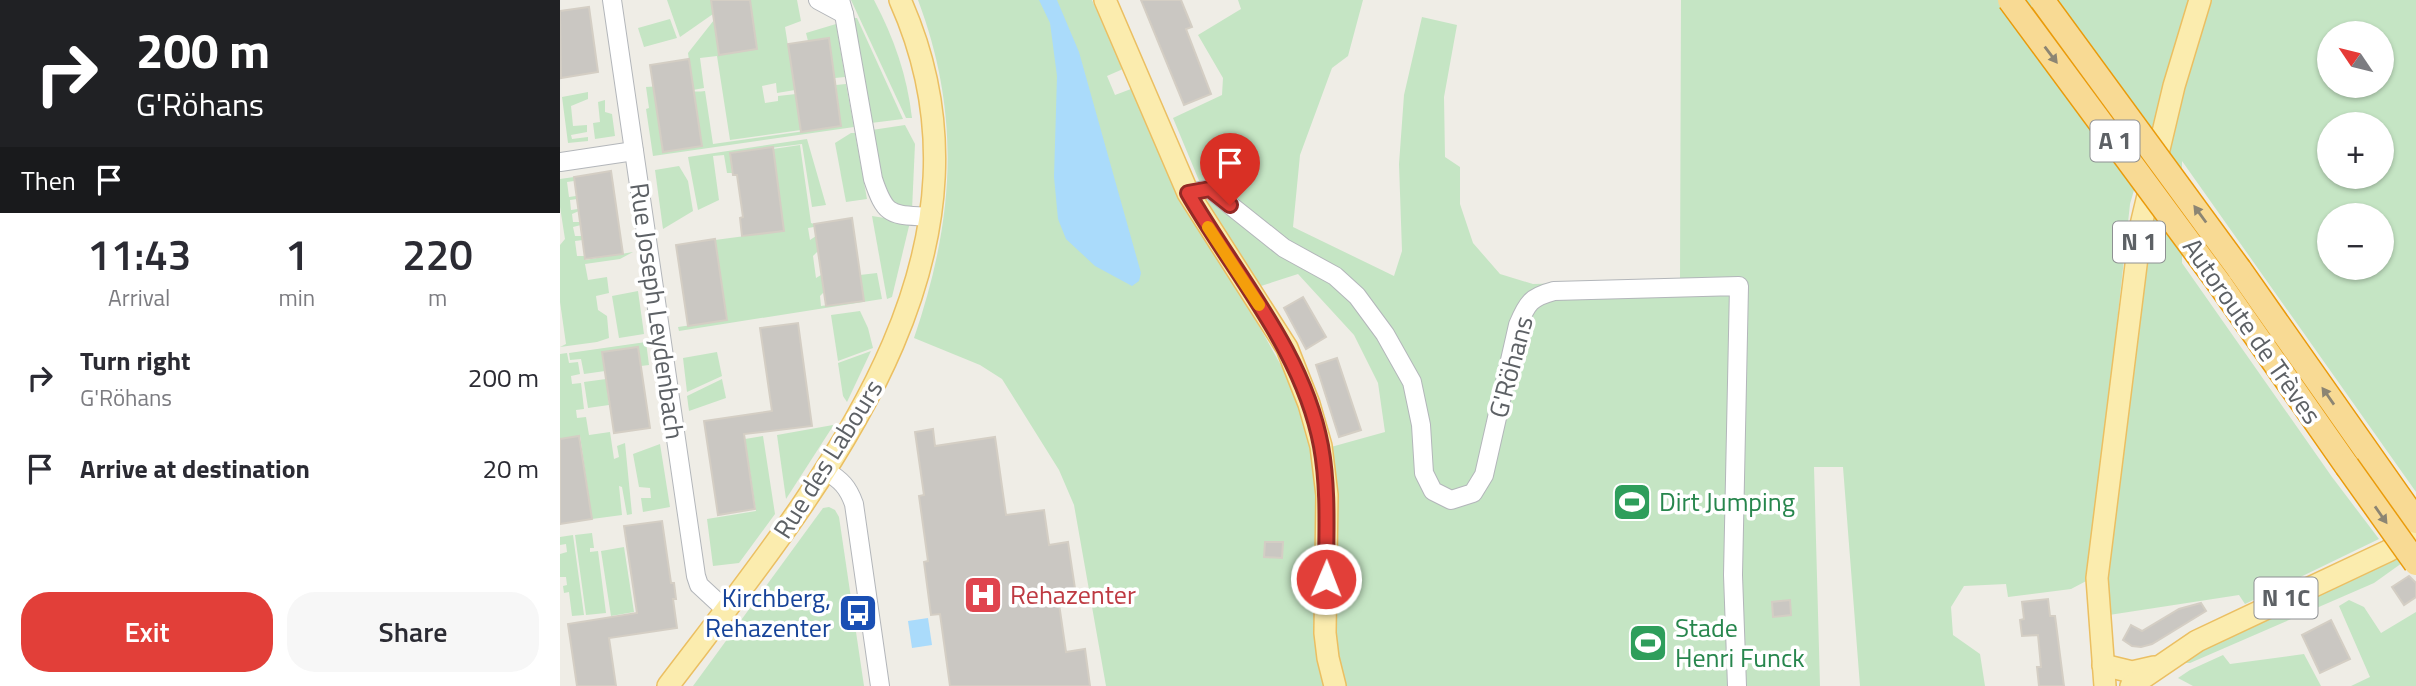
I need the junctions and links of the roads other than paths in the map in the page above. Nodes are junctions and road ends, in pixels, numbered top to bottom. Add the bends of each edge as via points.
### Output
1 (612, 0) edge
2 (818, 0) edge
3 (900, 0) edge
4 (1105, 0) edge
5 (2010, 0) edge
6 (2042, 0) edge
7 (2200, 0) edge
8 (842, 7) edge
9 (634, 151) junction
10 (560, 162) edge
11 (1188, 193) junction
12 (929, 217) junction
13 (826, 471) junction
14 (2416, 522) edge
15 (2416, 534) edge
16 (2416, 563) edge
17 (726, 610) junction
18 (2159, 666) junction
19 (2104, 676) edge
20 (668, 686) edge
21 (880, 686) edge
22 (1335, 686) edge
23 (1737, 686) edge
24 (2131, 686) edge

1 - 9 street, Rue Joseph Leydenbach
2 - 8 street
3 - 12 main road, Rue des Labours via 925,71 934,156
4 - 11 main road
5 -> 16 highway, Autoroute de Trèves / A 1, bridge
14 -> 6 highway, Autoroute de Trèves / A 1, bridge
7 - 19 main road, N 1 via 2141,225 2097,578
8 - 12 street via 880,200 897,214
9 - 10 street
9 - 17 street, Rue Joseph Leydenbach via 696,576 699,585
11 - 22 main road via 1287,348 1309,404 1321,446 1326,495 1325,633
11 - 23 street, G'Röhans via 1210,189 1284,248 1335,276 1357,296 1412,382 1424,473 1433,491 1451,500 1473,494 1484,475 1518,325 1525,307 1537,296 1554,291 1739,286 1733,575
12 - 13 main road, Rue des Labours via 917,278 898,333 860,415
13 - 17 main road, Rue des Labours
13 - 21 street via 849,489 853,504
15 - 18 main road, N 1C via 2217,630
17 - 20 main road, Rue des Labours
18 - 19 main road, N 1C
18 - 24 main road, N 1C

